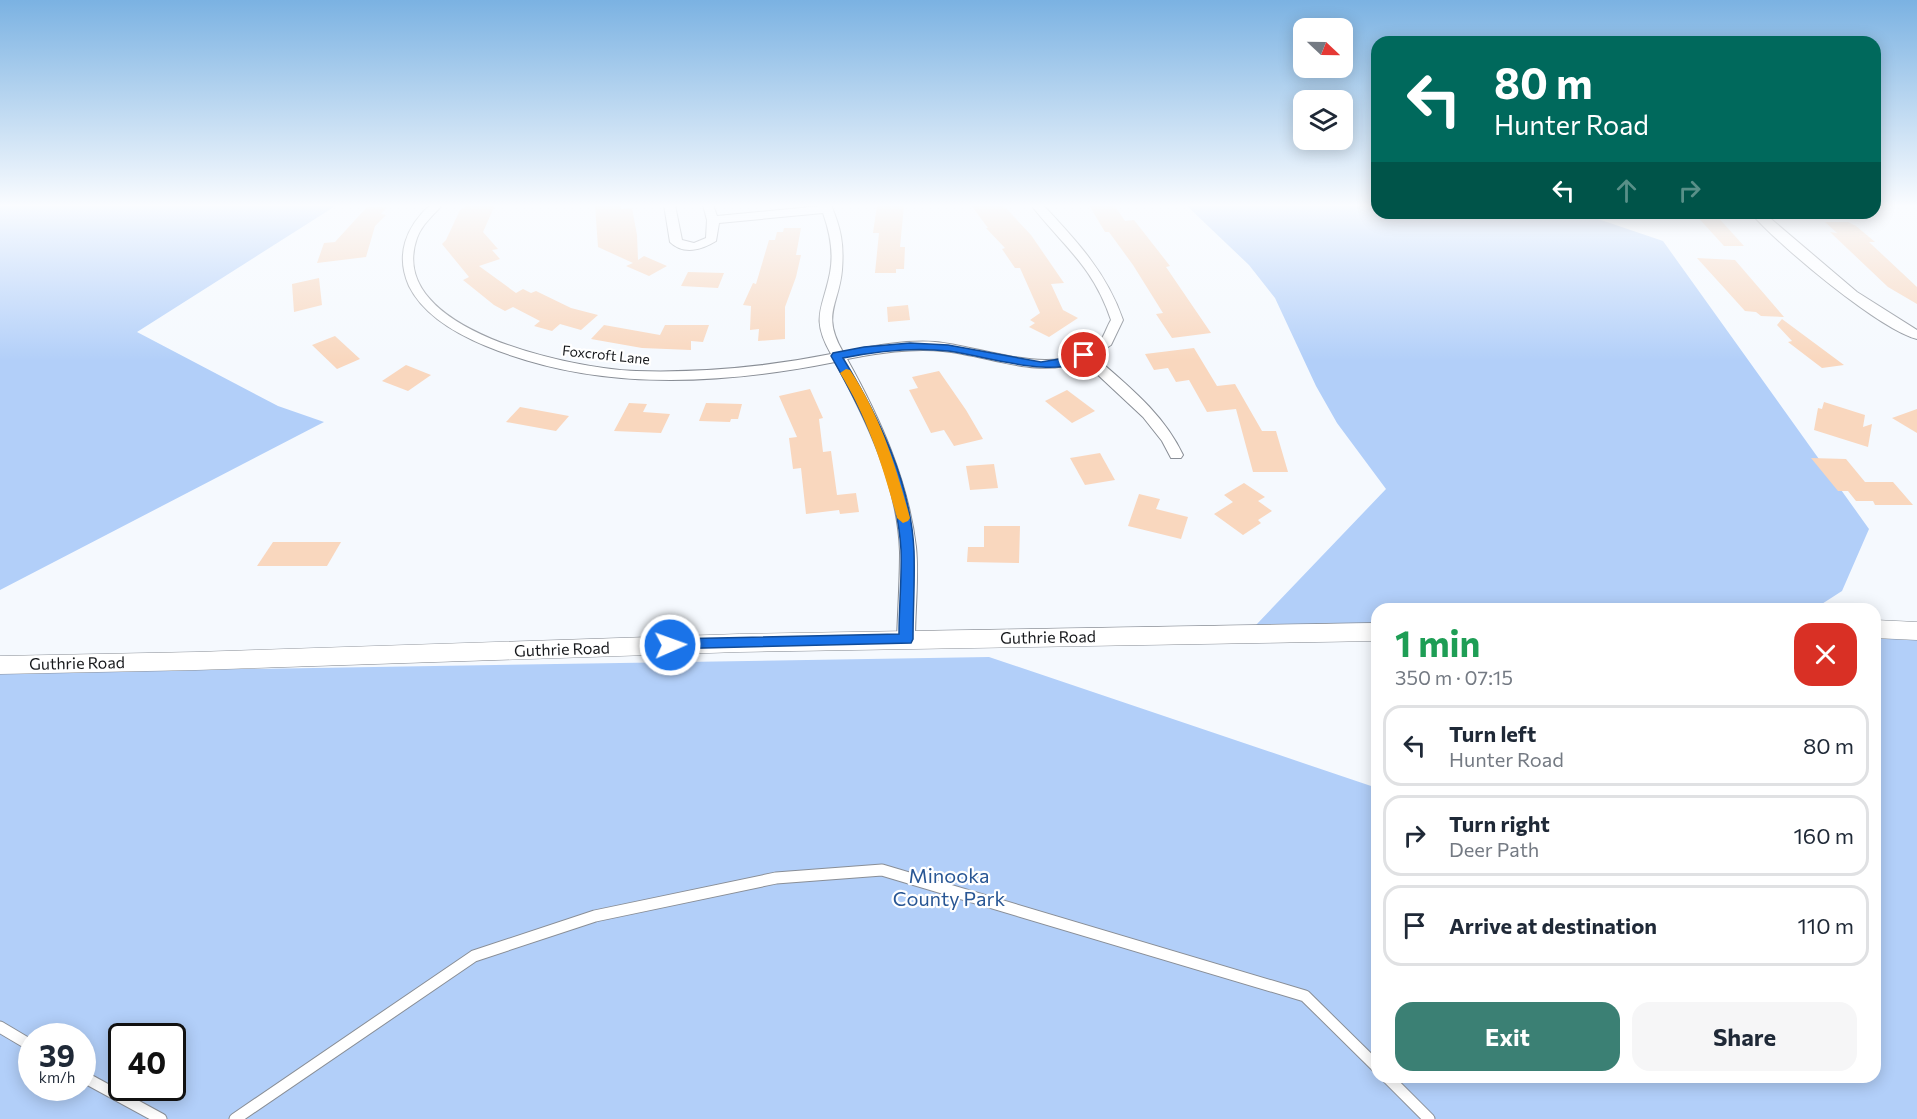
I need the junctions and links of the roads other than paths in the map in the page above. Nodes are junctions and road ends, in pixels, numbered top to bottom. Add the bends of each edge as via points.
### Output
1 (409, 257) edge
2 (836, 257) edge
3 (1084, 257) edge
4 (1805, 257) edge
5 (1917, 335) edge
6 (1084, 355) junction
7 (837, 356) junction
8 (1176, 455) dead end
9 (1881, 629) edge
10 (1917, 631) edge
11 (1371, 632) edge
12 (906, 639) junction
13 (0, 665) edge
14 (0, 1028) edge
15 (18, 1038) edge
16 (1371, 1061) edge
17 (1393, 1083) edge
18 (96, 1084) edge
19 (161, 1119) edge
20 (236, 1119) edge
21 (1429, 1119) edge

1 - 7 street, Foxcroft Lane via 414,284 433,308 464,331 498,348 557,366 658,375 733,374
2 - 7 street via 836,272 825,310 829,339
3 - 6 street, Foxcroft Lane via 1110,295 1117,320 1106,343
4 - 5 street via 1857,300
6 - 7 street, Foxcroft Lane via 1041,365 948,348 910,346
6 - 8 street via 1155,421
7 - 12 street via 886,455 902,507 908,550
9 - 10 street
11 - 12 street, Guthrie Road
12 - 13 street, Guthrie Road
14 - 15 lane
16 - 20 lane via 1305,996 882,870 822,873 776,878 595,916 474,956
17 - 21 lane
18 - 19 lane

